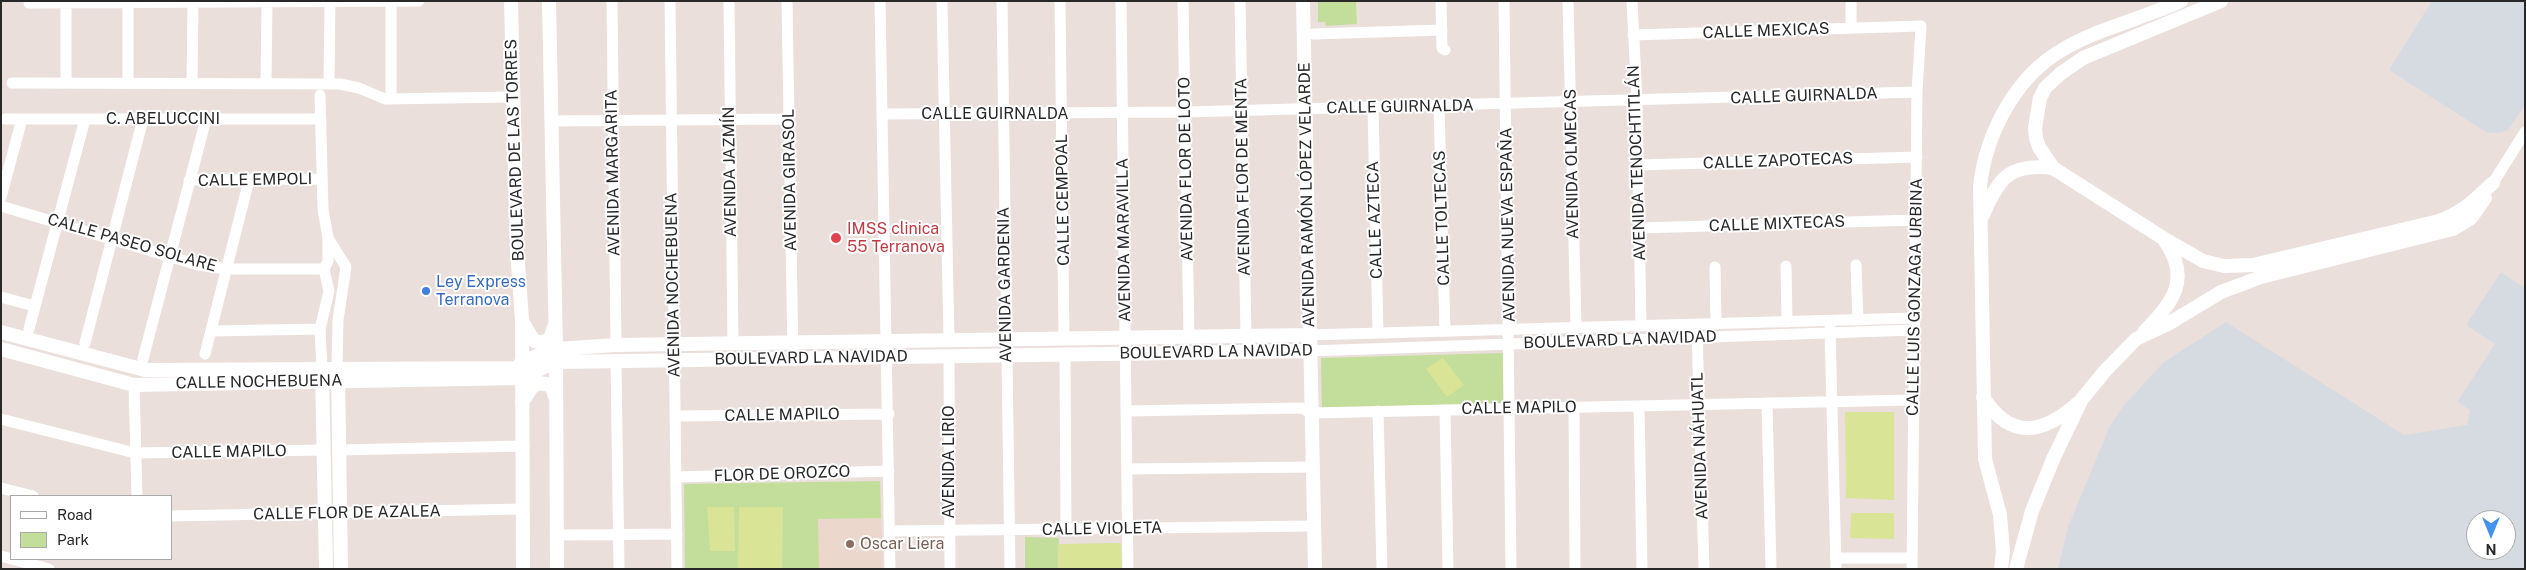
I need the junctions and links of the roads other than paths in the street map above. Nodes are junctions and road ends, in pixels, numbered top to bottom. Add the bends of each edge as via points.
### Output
1 (419, 1) edge
2 (511, 1) edge
3 (549, 1) edge
4 (612, 1) edge
5 (670, 1) edge
6 (729, 1) edge
7 (787, 1) edge
8 (880, 1) edge
9 (942, 1) edge
10 (1002, 1) edge
11 (1060, 1) edge
12 (1120, 1) edge
13 (1184, 1) edge
14 (1240, 1) edge
15 (1296, 1) edge
16 (1303, 1) edge
17 (1441, 1) edge
18 (1504, 1) edge
19 (1568, 1) edge
20 (1632, 1) edge
21 (1851, 1) edge
22 (2182, 1) edge
23 (2221, 1) edge
24 (128, 2) edge
25 (193, 2) edge
26 (267, 2) edge
27 (330, 2) edge
28 (391, 2) edge
29 (29, 3) dead end
30 (66, 3) junction
31 (1922, 26) joint
32 (1851, 28) junction
33 (1442, 30) junction
34 (1313, 34) dead end
35 (1634, 35) junction
36 (1445, 50) dead end
37 (12, 83) dead end
38 (66, 83) junction
39 (128, 83) junction
40 (192, 83) junction
41 (266, 83) junction
42 (329, 83) junction
43 (1917, 92) junction
44 (320, 95) dead end
45 (512, 97) junction
46 (390, 100) junction
47 (1637, 101) junction
48 (1571, 102) junction
49 (1507, 104) junction
50 (1438, 106) junction
51 (1372, 107) junction
52 (1303, 109) junction
53 (1242, 110) junction
54 (1122, 112) junction
55 (1185, 112) junction
56 (1003, 113) junction
57 (1062, 113) junction
58 (882, 114) junction
59 (945, 114) junction
60 (5, 119) dead end
61 (22, 119) junction
62 (85, 119) junction
63 (143, 119) junction
64 (206, 119) junction
65 (320, 119) junction
66 (789, 119) junction
67 (612, 120) junction
68 (670, 120) junction
69 (729, 120) junction
70 (552, 121) junction
71 (2525, 132) edge
72 (1917, 157) junction
73 (1638, 165) junction
74 (2053, 168) junction
75 (322, 179) junction
76 (189, 180) junction
77 (249, 180) junction
78 (2489, 187) junction
79 (1, 197) edge
80 (1, 206) edge
81 (1916, 220) junction
82 (1981, 220) junction
83 (56, 222) junction
84 (1639, 228) junction
85 (112, 238) junction
86 (328, 238) junction
87 (2163, 238) junction
88 (170, 256) junction
89 (342, 260) junction
90 (2203, 261) junction
91 (326, 265) junction
92 (1856, 265) dead end
93 (1786, 266) dead end
94 (1715, 267) dead end
95 (227, 269) junction
96 (2238, 285) junction
97 (1, 297) edge
98 (34, 306) junction
99 (1913, 318) junction
100 (522, 320) junction
101 (1830, 320) junction
102 (1858, 320) junction
103 (1787, 322) junction
104 (555, 324) junction
105 (1697, 324) junction
106 (1716, 324) junction
107 (1641, 326) junction
108 (1576, 328) junction
109 (29, 329) dead end
110 (320, 329) junction
111 (1509, 329) junction
112 (1913, 330) junction
113 (211, 331) junction
114 (1445, 331) junction
115 (1, 332) edge
116 (1378, 333) junction
117 (1830, 334) junction
118 (1309, 335) junction
119 (1246, 336) junction
120 (1188, 337) junction
121 (1697, 337) junction
122 (1064, 338) junction
123 (1125, 338) junction
124 (1006, 339) junction
125 (2136, 339) junction
126 (949, 340) junction
127 (887, 341) junction
128 (793, 342) junction
129 (85, 343) dead end
130 (733, 343) junction
131 (674, 344) junction
132 (1510, 344) junction
133 (616, 345) junction
134 (1, 349) edge
135 (1253, 351) junction
136 (1309, 351) junction
137 (1125, 353) junction
138 (205, 354) dead end
139 (1065, 354) junction
140 (556, 355) junction
141 (1006, 355) junction
142 (949, 356) junction
143 (887, 357) junction
144 (793, 358) junction
145 (143, 359) dead end
146 (674, 360) junction
147 (616, 361) junction
148 (521, 369) junction
149 (338, 374) junction
150 (322, 375) junction
151 (134, 385) junction
152 (1983, 396) junction
153 (556, 399) junction
154 (2082, 399) junction
155 (1913, 400) junction
156 (1834, 401) junction
157 (522, 402) junction
158 (1767, 403) junction
159 (1699, 404) junction
160 (1639, 406) junction
161 (1574, 407) junction
162 (1510, 408) junction
163 (1445, 410) junction
164 (1378, 411) junction
165 (1126, 412) junction
166 (1311, 413) junction
167 (888, 414) junction
168 (675, 416) junction
169 (1, 419) edge
170 (524, 446) junction
171 (324, 450) junction
172 (339, 450) junction
173 (136, 453) junction
174 (1312, 467) junction
175 (1127, 469) junction
176 (889, 471) junction
177 (676, 477) junction
178 (1, 488) edge
179 (29, 495) edge
180 (137, 495) edge
181 (522, 509) junction
182 (325, 513) junction
183 (340, 513) junction
184 (172, 516) edge
185 (1314, 526) junction
186 (1128, 528) junction
187 (1066, 529) junction
188 (950, 530) junction
189 (1010, 530) junction
190 (889, 531) junction
191 (618, 534) junction
192 (677, 534) junction
193 (556, 535) junction
194 (16, 560) edge
195 (1836, 563) edge
196 (1912, 563) edge
197 (49, 569) edge
198 (326, 569) edge
199 (341, 569) edge
200 (523, 569) edge
201 (557, 569) edge
202 (619, 569) edge
203 (677, 569) edge
204 (890, 569) edge
205 (950, 569) edge
206 (1010, 569) edge
207 (1128, 569) edge
208 (1315, 569) edge
209 (1382, 569) edge
210 (1448, 569) edge
211 (1511, 569) edge
212 (1576, 569) edge
213 (1642, 569) edge
214 (1704, 569) edge
215 (1772, 569) edge
216 (2001, 569) edge
217 (2016, 569) edge

1 - 28 street
2 - 45 street, BOULEVARD DE LAS TORRES
3 - 70 street
4 - 67 street, AVENIDA MARGARITA
5 - 68 street, AVENIDA NOCHEBUENA
6 - 69 street, AVENIDA JAZMÍN
7 - 66 street, AVENIDA GIRASOL
8 - 58 street
9 - 59 street
10 - 56 street, AVENIDA GARDENIA
11 - 57 street, CALLE CEMPOAL
12 - 54 street, AVENIDA MARAVILLA
13 - 55 street, AVENIDA FLOR DE LOTO
14 - 53 street, AVENIDA FLOR DE MENTA
15 - 52 street
16 - 52 street, AVENIDA RAMÓN LÓPEZ VELARDE
17 - 33 street
18 - 49 street, AVENIDA NUEVA ESPAÑA
19 - 48 street, AVENIDA OLMECAS
20 - 35 street, AVENIDA TENOCHTITLÁN
21 - 32 street
22 - 82 street via 2061,50 2023,85 2007,107 1988,146 1980,186
23 - 74 street via 2083,58 2045,88 2037,107 2035,128 2039,147
24 - 25 street
24 - 30 street
24 - 39 street
25 - 26 street
25 - 40 street
26 - 27 street
26 - 41 street
27 - 28 street
27 - 42 street
28 - 46 street
29 - 30 street
30 - 38 street
31 - 32 street, CALLE MEXICAS
31 - 43 street, CALLE LUIS GONZAGA URBINA
32 - 35 street, CALLE MEXICAS
33 - 34 street
33 - 36 street via 1442,48
35 - 47 street, AVENIDA TENOCHTITLÁN
37 - 38 street
38 - 39 street
39 - 40 street
40 - 41 street
41 - 42 street
42 - 46 street via 350,85
43 - 47 street, CALLE GUIRNALDA
43 - 72 street, CALLE LUIS GONZAGA URBINA
44 - 65 street
45 - 46 street
45 - 100 street, BOULEVARD DE LAS TORRES via 516,250
47 - 48 street, CALLE GUIRNALDA
47 - 73 street, AVENIDA TENOCHTITLÁN
48 - 49 street, CALLE GUIRNALDA
48 - 108 street, AVENIDA OLMECAS
49 - 50 street, CALLE GUIRNALDA
49 - 111 street, AVENIDA NUEVA ESPAÑA
50 - 51 street, CALLE GUIRNALDA
50 - 114 street, CALLE TOLTECAS
51 - 52 street, CALLE GUIRNALDA
51 - 116 street, CALLE AZTECA
52 - 53 street, CALLE GUIRNALDA
52 - 118 street, AVENIDA RAMÓN LÓPEZ VELARDE
53 - 55 street, CALLE GUIRNALDA
53 - 119 street, AVENIDA FLOR DE MENTA
54 - 55 street, CALLE GUIRNALDA
54 - 57 street, CALLE GUIRNALDA
54 - 123 street, AVENIDA MARAVILLA
55 - 120 street, AVENIDA FLOR DE LOTO
56 - 57 street, CALLE GUIRNALDA
56 - 59 street, CALLE GUIRNALDA
56 - 124 street, AVENIDA GARDENIA
57 - 122 street, CALLE CEMPOAL
58 - 59 street, CALLE GUIRNALDA
58 - 127 street
59 - 126 street
60 - 61 street, C. ABELUCCINI
61 - 62 street, C. ABELUCCINI
61 - 79 street
62 - 63 street, C. ABELUCCINI
62 - 83 street
63 - 64 street, C. ABELUCCINI
63 - 85 street
64 - 65 street, C. ABELUCCINI
64 - 76 street
65 - 75 street
66 - 69 street
66 - 128 street, AVENIDA GIRASOL
67 - 68 street
67 - 70 street
67 - 133 street, AVENIDA MARGARITA
68 - 69 street
68 - 131 street, AVENIDA NOCHEBUENA
69 - 130 street, AVENIDA JAZMÍN
70 - 104 street
71 - 78 street
72 - 73 street, CALLE ZAPOTECAS
72 - 81 street, CALLE LUIS GONZAGA URBINA
73 - 84 street, AVENIDA TENOCHTITLÁN
74 - 82 street via 2033,166 2006,177 1993,192
74 - 87 street
75 - 77 street, CALLE EMPOLI
75 - 86 street via 323,217
76 - 77 street, CALLE EMPOLI
76 - 88 street
77 - 95 street
78 - 90 street via 2459,213 2440,221 2253,265 2224,266
78 - 96 street via 2471,218 2453,229 2286,269
80 - 83 street, CALLE PASEO SOLARE
81 - 84 street, CALLE MIXTECAS
81 - 99 street, CALLE LUIS GONZAGA URBINA
82 - 152 street
83 - 85 street, CALLE PASEO SOLARE
83 - 98 street
84 - 107 street, AVENIDA TENOCHTITLÁN
85 - 88 street, CALLE PASEO SOLARE
85 - 129 street
86 - 89 street
86 - 91 street
87 - 90 street
87 - 125 street via 2175,256 2178,272 2176,292 2167,308
88 - 95 street, CALLE PASEO SOLARE via 198,265
88 - 145 street
89 - 91 street, CALLE PASEO SOLARE
89 - 149 street via 346,274 338,320
90 - 96 street
91 - 95 street, CALLE PASEO SOLARE
91 - 110 street via 330,291
92 - 102 street
93 - 103 street
94 - 106 street
95 - 113 street
96 - 125 street
97 - 98 street
98 - 109 street
99 - 102 street, BOULEVARD LA NAVIDAD
99 - 112 street, CALLE LUIS GONZAGA URBINA
100 - 104 street via 533,340 540,343 550,339
100 - 148 street, BOULEVARD DE LAS TORRES
101 - 102 street, BOULEVARD LA NAVIDAD
101 - 103 street, BOULEVARD LA NAVIDAD
101 - 117 street
103 - 106 street, BOULEVARD LA NAVIDAD
104 - 140 street
105 - 106 street, BOULEVARD LA NAVIDAD
105 - 107 street, BOULEVARD LA NAVIDAD
105 - 121 street, AVENIDA NÁHUATL
107 - 108 street, BOULEVARD LA NAVIDAD
108 - 111 street, BOULEVARD LA NAVIDAD
110 - 113 street
110 - 150 street
111 - 114 street, BOULEVARD LA NAVIDAD
111 - 132 street, AVENIDA NUEVA ESPAÑA
112 - 117 street, BOULEVARD LA NAVIDAD
112 - 155 street, CALLE LUIS GONZAGA URBINA
113 - 138 street
114 - 116 street, BOULEVARD LA NAVIDAD
115 - 150 street, CALLE NOCHEBUENA via 144,370
116 - 118 street, BOULEVARD LA NAVIDAD
117 - 121 street, BOULEVARD LA NAVIDAD
117 - 156 street
118 - 119 street, BOULEVARD LA NAVIDAD
118 - 136 street, AVENIDA RAMÓN LÓPEZ VELARDE
119 - 120 street, BOULEVARD LA NAVIDAD
119 - 135 street, AVENIDA FLOR DE MENTA
120 - 123 street, BOULEVARD LA NAVIDAD
121 - 132 street, BOULEVARD LA NAVIDAD
121 - 159 street, AVENIDA NÁHUATL
122 - 123 street, BOULEVARD LA NAVIDAD
122 - 124 street, BOULEVARD LA NAVIDAD
123 - 137 street, AVENIDA MARAVILLA
124 - 126 street, BOULEVARD LA NAVIDAD
124 - 141 street, AVENIDA GARDENIA
125 - 154 street
126 - 127 street, BOULEVARD LA NAVIDAD
127 - 128 street, BOULEVARD LA NAVIDAD
127 - 143 street
128 - 130 street, BOULEVARD LA NAVIDAD
128 - 144 street, AVENIDA GIRASOL
130 - 131 street, BOULEVARD LA NAVIDAD
131 - 133 street, BOULEVARD LA NAVIDAD
131 - 146 street, AVENIDA NOCHEBUENA
132 - 136 street, BOULEVARD LA NAVIDAD
132 - 162 street, AVENIDA NUEVA ESPAÑA
133 - 140 street, BOULEVARD LA NAVIDAD
134 - 151 street, CALLE NOCHEBUENA
135 - 136 street, BOULEVARD LA NAVIDAD
135 - 137 street, BOULEVARD LA NAVIDAD
136 - 166 street, AVENIDA RAMÓN LÓPEZ VELARDE
137 - 139 street, BOULEVARD LA NAVIDAD
137 - 165 street, AVENIDA MARAVILLA
139 - 141 street, BOULEVARD LA NAVIDAD
139 - 187 street
140 - 147 street, BOULEVARD LA NAVIDAD
140 - 148 street, BOULEVARD LA NAVIDAD
140 - 153 street
141 - 142 street, BOULEVARD LA NAVIDAD
141 - 189 street, AVENIDA GARDENIA
142 - 143 street, BOULEVARD LA NAVIDAD
142 - 188 street, AVENIDA LIRIO
143 - 144 street, BOULEVARD LA NAVIDAD
143 - 167 street
144 - 146 street, BOULEVARD LA NAVIDAD
146 - 147 street, BOULEVARD LA NAVIDAD
146 - 168 street, AVENIDA NOCHEBUENA
147 - 191 street
148 - 149 street, CALLE NOCHEBUENA
148 - 157 street, BOULEVARD DE LAS TORRES
149 - 150 street, CALLE NOCHEBUENA
149 - 172 street
150 - 151 street, CALLE NOCHEBUENA
150 - 171 street
151 - 173 street
152 - 154 street via 2000,419 2023,429 2048,424
152 - 216 street via 1985,459 2000,515
153 - 157 street via 551,385 540,383 532,387
153 - 193 street
154 - 217 street via 2032,511
155 - 156 street, CALLE MAPILO
155 - 196 street, CALLE LUIS GONZAGA URBINA
156 - 158 street, CALLE MAPILO
156 - 195 street
157 - 170 street, BOULEVARD DE LAS TORRES
158 - 159 street, CALLE MAPILO
158 - 215 street
159 - 160 street, CALLE MAPILO
159 - 214 street, AVENIDA NÁHUATL
160 - 161 street, CALLE MAPILO
160 - 213 street
161 - 162 street, CALLE MAPILO
161 - 212 street
162 - 163 street, CALLE MAPILO
162 - 211 street, AVENIDA NUEVA ESPAÑA
163 - 164 street, CALLE MAPILO
163 - 210 street
164 - 166 street, CALLE MAPILO
164 - 209 street
165 - 166 street, CALLE MAPILO via 1302,408
165 - 175 street, AVENIDA MARAVILLA
166 - 174 street, AVENIDA RAMÓN LÓPEZ VELARDE
167 - 168 street, CALLE MAPILO
167 - 176 street
168 - 177 street, AVENIDA NOCHEBUENA
169 - 173 street, CALLE MAPILO
170 - 172 street
170 - 181 street, BOULEVARD DE LAS TORRES
171 - 173 street, CALLE MAPILO
171 - 182 street
172 - 183 street
173 - 180 street
174 - 175 street
174 - 185 street, AVENIDA RAMÓN LÓPEZ VELARDE
175 - 186 street, AVENIDA MARAVILLA
176 - 177 street, FLOR DE OROZCO
176 - 190 street
177 - 192 street, AVENIDA NOCHEBUENA
178 - 179 street
181 - 183 street, CALLE FLOR DE AZALEA
181 - 200 street, BOULEVARD DE LAS TORRES
182 - 183 street, CALLE FLOR DE AZALEA
182 - 184 street, CALLE FLOR DE AZALEA
182 - 198 street
183 - 199 street
185 - 186 street, CALLE VIOLETA
185 - 208 street, AVENIDA RAMÓN LÓPEZ VELARDE
186 - 187 street, CALLE VIOLETA
186 - 207 street, AVENIDA MARAVILLA
187 - 189 street, CALLE VIOLETA
188 - 189 street, CALLE VIOLETA
188 - 190 street, CALLE VIOLETA
188 - 205 street, AVENIDA LIRIO
189 - 206 street, AVENIDA GARDENIA
190 - 204 street
191 - 192 street
191 - 193 street
191 - 202 street
192 - 203 street, AVENIDA NOCHEBUENA
193 - 201 street
194 - 197 street
195 - 196 street

